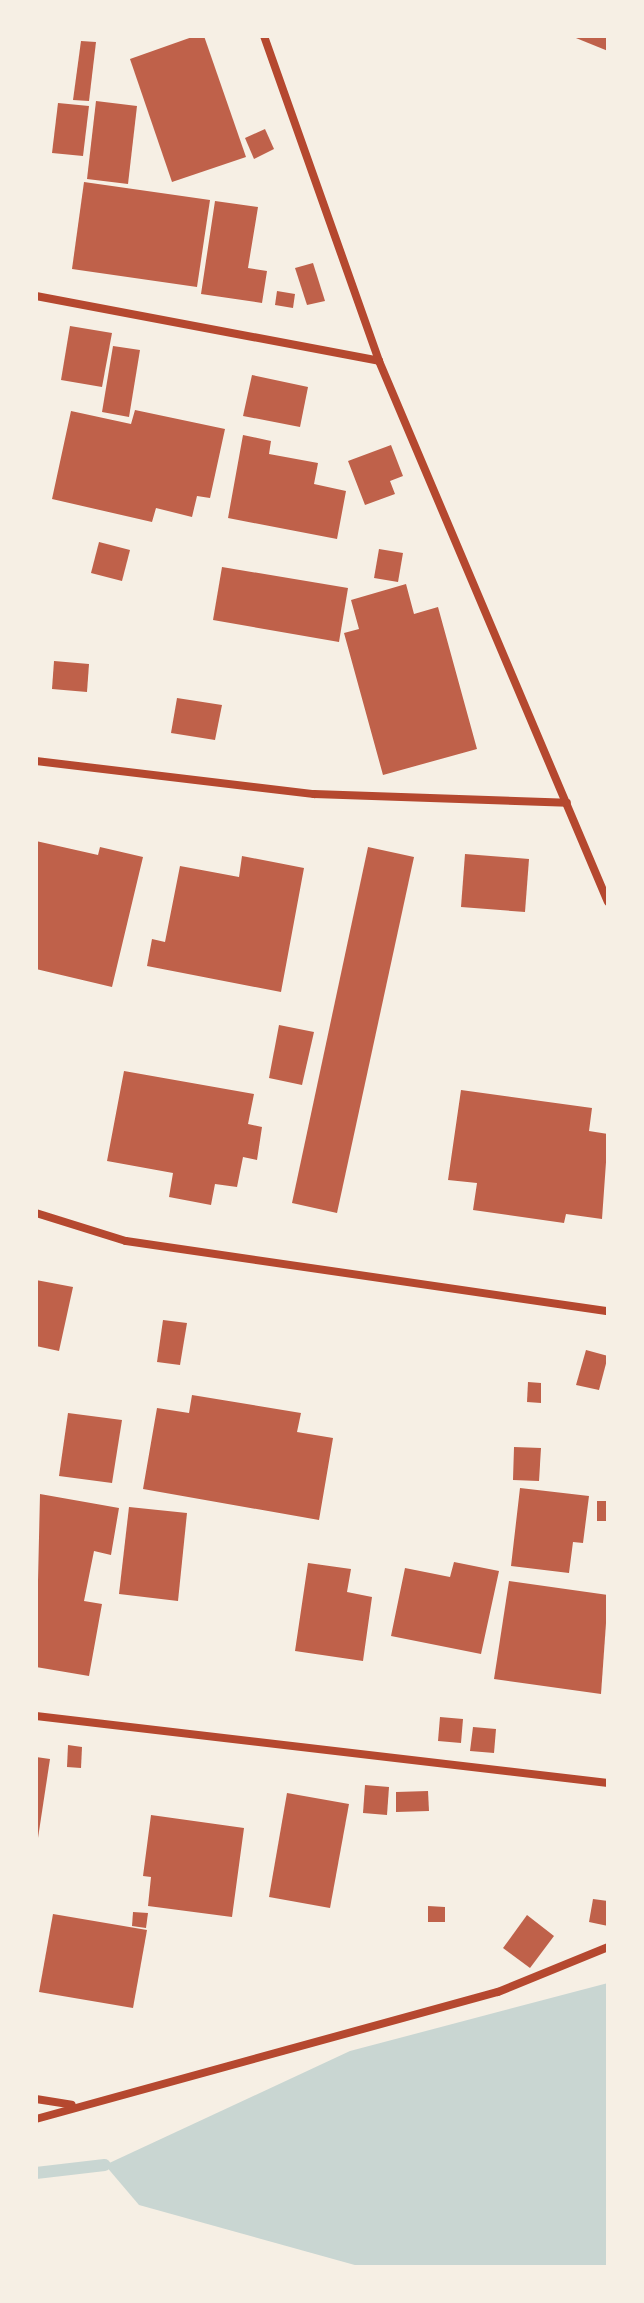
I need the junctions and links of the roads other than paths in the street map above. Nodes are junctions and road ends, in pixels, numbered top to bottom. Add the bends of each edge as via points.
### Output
1 (264, 36) edge
2 (36, 296) edge
3 (379, 361) junction
4 (36, 761) edge
5 (567, 803) junction
6 (608, 902) edge
7 (36, 1213) edge
8 (608, 1311) edge
9 (36, 1716) edge
10 (608, 1783) edge
11 (608, 1947) edge
12 (36, 2099) edge
13 (73, 2105) junction
14 (36, 2119) edge

1 - 3 street
2 - 3 street
3 - 5 street
4 - 5 street via 314,794
5 - 6 street
7 - 8 street via 126,1241
9 - 10 street
11 - 13 street via 498,1992
12 - 13 street
13 - 14 street

